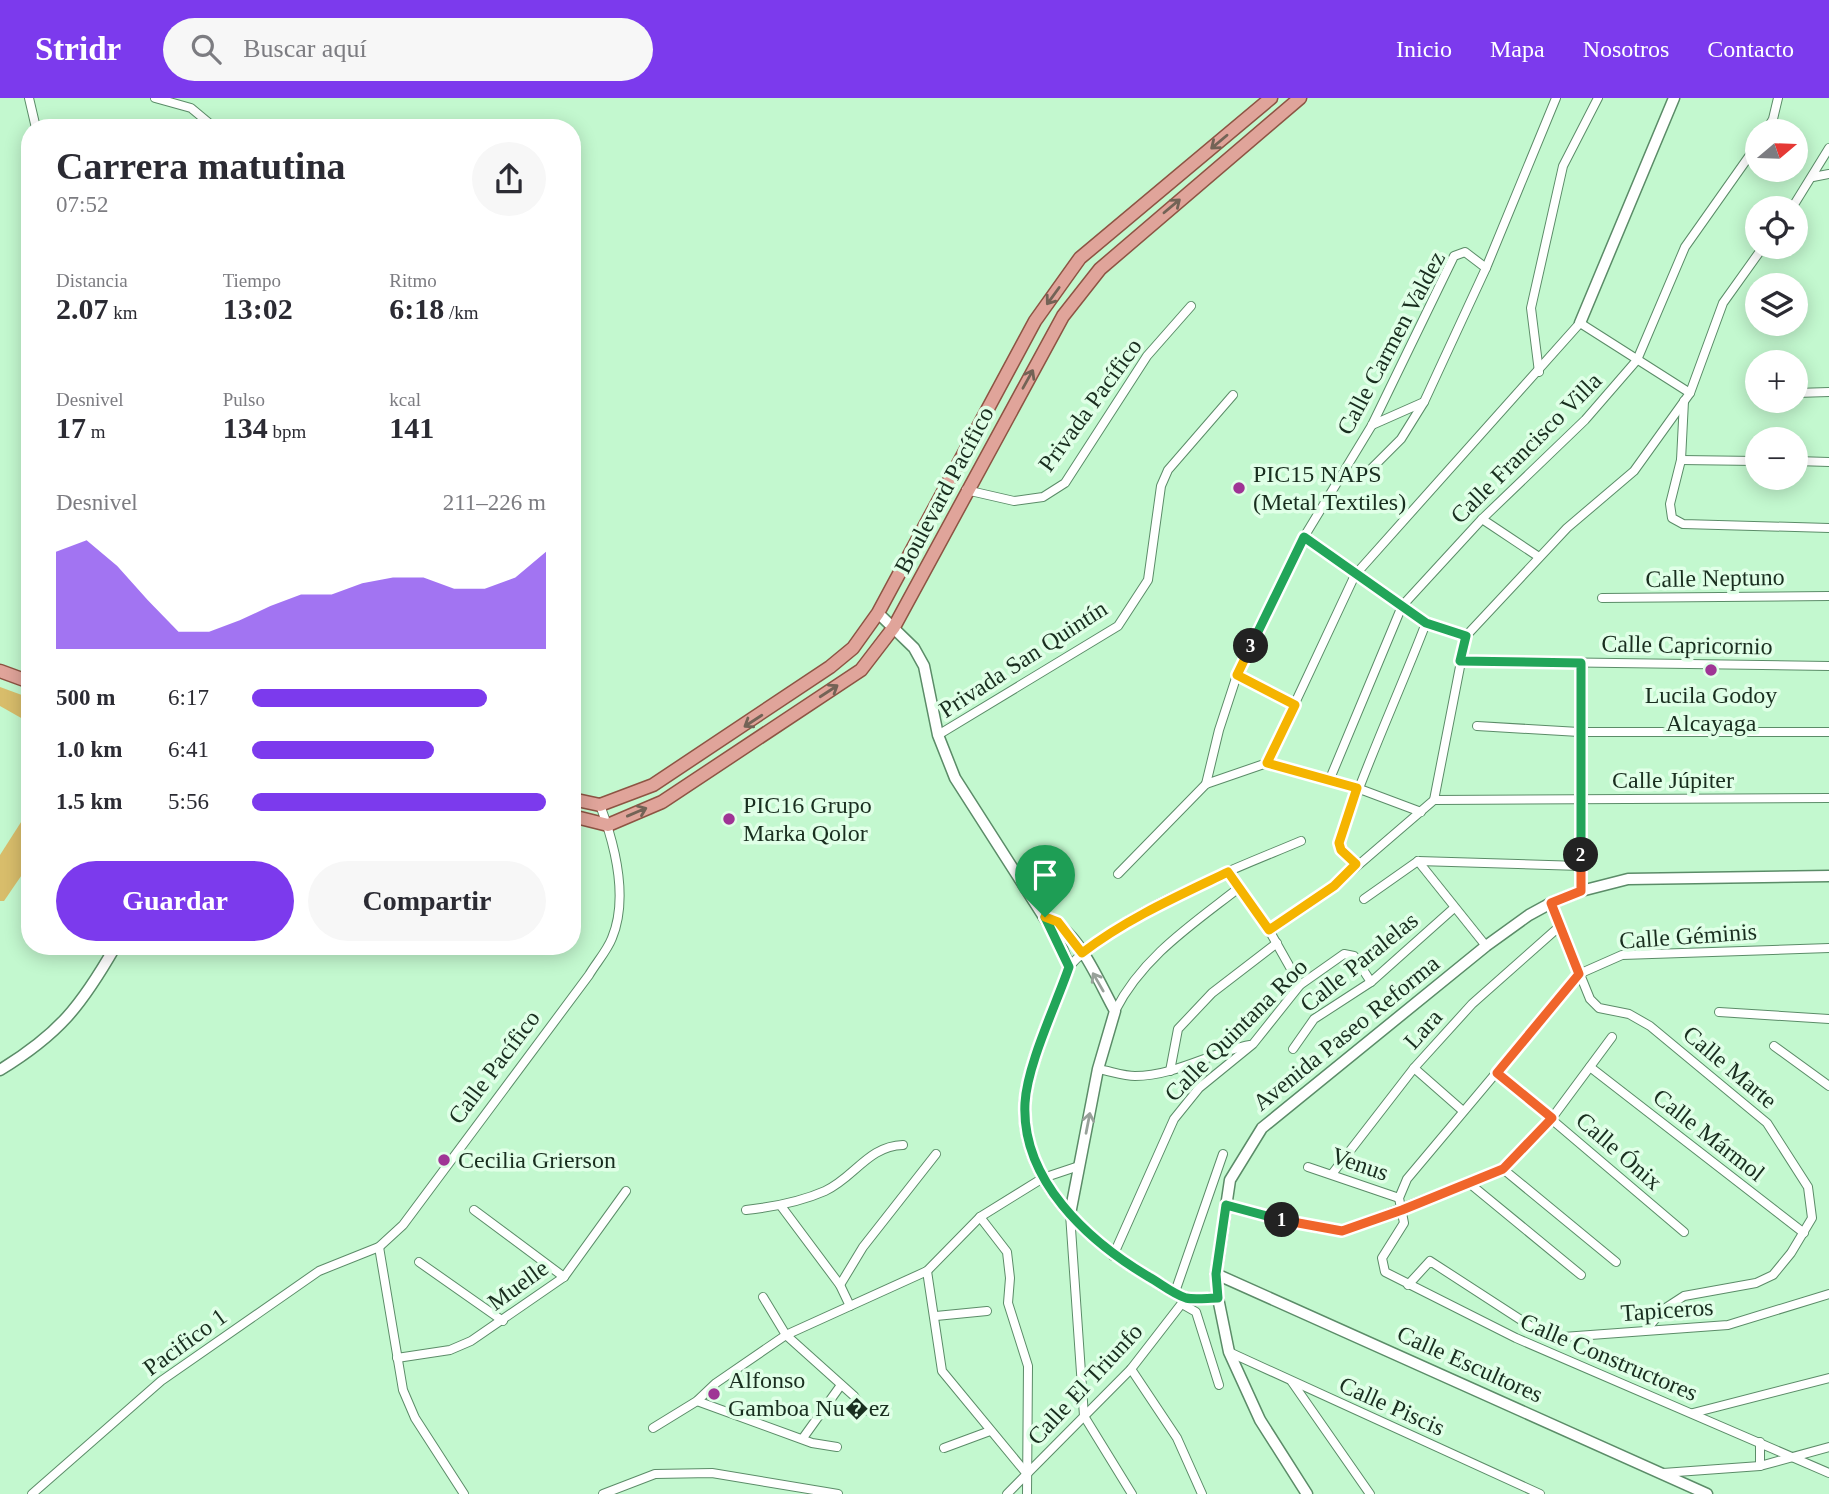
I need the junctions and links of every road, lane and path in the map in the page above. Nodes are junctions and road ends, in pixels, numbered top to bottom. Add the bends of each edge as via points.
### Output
1 (29, 98) edge
2 (156, 98) edge
3 (1271, 98) edge
4 (1300, 98) edge
5 (1556, 98) edge
6 (1598, 98) edge
7 (1674, 98) edge
8 (1778, 98) edge
9 (34, 119) edge
10 (204, 119) edge
11 (1773, 119) edge
12 (1829, 148) edge
13 (1745, 162) edge
14 (1829, 174) edge
15 (1813, 177) junction
16 (1800, 196) edge
17 (1754, 259) edge
18 (1486, 268) junction
19 (1191, 306) dead end
20 (1580, 323) junction
21 (1637, 359) junction
22 (1539, 372) junction
23 (1829, 392) edge
24 (1808, 393) edge
25 (1233, 395) dead end
26 (1687, 396) junction
27 (1424, 402) junction
28 (1372, 425) junction
29 (1681, 460) junction
30 (1745, 461) edge
31 (1808, 461) edge
32 (1829, 461) edge
33 (1369, 471) dead end
34 (966, 490) junction
35 (1482, 519) junction
36 (1829, 528) edge
37 (1304, 537) junction
38 (1539, 557) junction
39 (1355, 575) junction
40 (1829, 596) edge
41 (1602, 598) dead end
42 (1402, 606) junction
43 (878, 613) junction
44 (1426, 623) junction
45 (894, 627) junction
46 (1466, 636) junction
47 (1460, 661) junction
48 (1581, 663) junction
49 (1829, 666) edge
50 (0, 671) edge
51 (1237, 675) junction
52 (21, 679) edge
53 (1295, 705) junction
54 (1477, 726) dead end
55 (1579, 732) junction
56 (1829, 732) edge
57 (938, 735) junction
58 (1267, 763) junction
59 (1329, 781) junction
60 (1206, 784) junction
61 (1357, 788) junction
62 (1829, 798) edge
63 (1434, 800) junction
64 (1581, 800) junction
65 (581, 801) edge
66 (600, 805) junction
67 (1421, 812) junction
68 (581, 819) edge
69 (608, 825) junction
70 (1301, 841) dead end
71 (1418, 861) junction
72 (1356, 864) junction
73 (1581, 866) junction
74 (1228, 872) junction
75 (1118, 874) dead end
76 (1829, 876) edge
77 (1240, 887) junction
78 (1581, 891) junction
79 (1364, 900) dead end
80 (1551, 903) junction
81 (1454, 908) junction
82 (1045, 917) junction
83 (1560, 926) junction
84 (1269, 930) junction
85 (1277, 943) junction
86 (1486, 946) junction
87 (1829, 948) edge
88 (1082, 953) junction
89 (110, 955) edge
90 (1069, 967) junction
91 (1579, 974) junction
92 (1371, 982) junction
93 (1300, 985) junction
94 (1115, 1011) junction
95 (1719, 1012) dead end
96 (1829, 1019) edge
97 (1612, 1037) dead end
98 (1253, 1044) junction
99 (1774, 1046) dead end
100 (1293, 1049) dead end
101 (1590, 1067) junction
102 (1414, 1068) junction
103 (1098, 1069) junction
104 (0, 1070) edge
105 (1170, 1071) junction
106 (1497, 1073) junction
107 (1829, 1086) edge
108 (1463, 1111) junction
109 (1552, 1118) junction
110 (903, 1145) dead end
111 (936, 1154) dead end
112 (1223, 1154) dead end
113 (1080, 1166) junction
114 (1308, 1167) dead end
115 (1503, 1169) junction
116 (1332, 1174) junction
117 (1043, 1178) junction
118 (1469, 1183) junction
119 (626, 1191) dead end
120 (1399, 1198) junction
121 (1226, 1205) junction
122 (780, 1206) junction
123 (474, 1210) dead end
124 (746, 1210) dead end
125 (1402, 1210) junction
126 (1070, 1214) junction
127 (980, 1217) junction
128 (1684, 1232) dead end
129 (1804, 1233) junction
130 (379, 1248) junction
131 (1113, 1256) junction
132 (419, 1262) dead end
133 (1616, 1262) dead end
134 (927, 1271) junction
135 (1216, 1274) junction
136 (1581, 1275) dead end
137 (564, 1277) junction
138 (840, 1285) junction
139 (1408, 1285) junction
140 (1175, 1292) junction
141 (1829, 1294) edge
142 (763, 1297) dead end
143 (1218, 1298) junction
144 (1184, 1301) junction
145 (850, 1306) junction
146 (987, 1311) dead end
147 (936, 1316) junction
148 (503, 1321) junction
149 (1525, 1322) junction
150 (1646, 1330) junction
151 (786, 1335) junction
152 (1516, 1338) junction
153 (1229, 1352) junction
154 (397, 1359) junction
155 (1131, 1369) junction
156 (1829, 1378) edge
157 (1290, 1381) junction
158 (841, 1385) junction
159 (1219, 1385) dead end
160 (697, 1401) junction
161 (864, 1411) dead end
162 (1692, 1413) junction
163 (1084, 1416) junction
164 (653, 1428) dead end
165 (990, 1431) junction
166 (803, 1438) junction
167 (1760, 1442) junction
168 (837, 1447) dead end
169 (1829, 1447) edge
170 (944, 1448) dead end
171 (1796, 1457) junction
172 (1760, 1466) junction
173 (1663, 1473) junction
174 (1829, 1473) edge
175 (1027, 1474) junction
176 (32, 1494) edge
177 (464, 1494) edge
178 (603, 1494) edge
179 (838, 1494) edge
180 (1007, 1494) edge
181 (1027, 1494) edge
182 (1132, 1494) edge
183 (1202, 1494) edge
184 (1307, 1494) edge
185 (1370, 1494) edge
186 (1540, 1494) edge
187 (1707, 1494) edge

1 - 9 street
2 - 10 street via 191,108
3 -> 43 main road, Boulevard Pacífico via 1080,258 1035,321
34 -> 4 main road, Boulevard Pacífico via 1063,316 1100,268
5 - 18 street
6 - 22 street via 1563,166 1531,308
7 - 20 main road
8 - 11 street
12 - 15 street
13 - 21 street, Calle Francisco Villa via 1685,247
14 - 15 street
15 - 16 street
17 - 26 street via 1723,303
18 - 27 street
18 - 28 street, Calle Carmen Valdez via 1465,252 1454,256
19 - 34 street, Privada Pacífico via 1147,356 1065,482 1043,497 1014,501
20 - 21 street
20 - 22 street
21 - 26 street
21 - 35 street, Calle Francisco Villa via 1585,420
22 - 39 street
23 - 24 street
25 - 57 street, Privada San Quintín via 1168,470 1161,486 1148,580 1118,626
26 - 29 street
26 - 38 street via 1634,471
27 - 28 street
27 - 33 street via 1401,439
28 - 37 street, Calle Carmen Valdez
29 - 30 street
29 - 36 street via 1670,504 1672,518 1683,524
31 - 32 street
34 - 45 main road, Boulevard Pacífico
35 - 38 street
35 - 42 street, Calle Francisco Villa
37 - 39 street
37 - 51 street, Calle Carmen Valdez
38 - 46 street
39 - 42 street
39 - 53 street
40 - 41 street, Calle Neptuno
42 - 44 street
42 - 59 street, Calle Francisco Villa
43 - 45 main road
43 -> 66 main road, Boulevard Pacífico via 853,648 752,722 653,785
44 - 46 street
44 - 61 street
45 - 57 main road via 924,666
69 -> 45 main road, Boulevard Pacífico via 662,802 861,670
46 - 47 street
47 - 48 street, Calle Capricornio
47 - 63 street
48 - 49 street, Calle Capricornio
48 - 55 street
50 - 52 main road
51 - 53 street
51 - 60 street, Calle Carmen Valdez
53 - 58 street
54 - 55 street
55 - 56 street
55 - 64 street
57 - 82 main road via 955,778
58 - 59 street
58 - 60 street
59 - 61 street
60 - 75 street
61 - 67 street
61 - 72 street via 1339,843
62 - 64 street, Calle Júpiter
63 - 64 street, Calle Júpiter
63 - 67 street
64 - 73 street
65 - 66 main road
66 - 69 street, Calle Pacífico
67 - 72 street
68 - 69 main road
69 - 130 street, Calle Pacífico via 619,904 607,948 419,1204
70 - 74 street
71 - 73 street
71 - 79 street
71 - 81 street
72 - 84 street via 1334,886
73 - 78 street
74 - 77 street
74 - 88 street via 1105,935
76 - 78 main road, Avenida Paseo Reforma via 1628,879
77 - 84 street
77 - 94 street via 1163,947 1127,988
78 - 80 main road, Avenida Paseo Reforma
80 - 83 street, Calle Marte
80 - 86 main road, Avenida Paseo Reforma
81 - 86 street
81 - 92 street, Calle Paralelas
82 - 88 main road via 1058,922
82 - 90 main road
83 - 91 street, Calle Marte
83 - 102 street, Lara via 1472,1004
84 - 85 street
85 - 93 street
85 - 105 street via 1212,993 1178,1029
86 - 121 main road, Avenida Paseo Reforma via 1262,1128 1230,1180
87 - 91 street, Calle Géminis via 1622,955
88 - 90 street
94 -> 88 main road
89 - 104 main road via 66,1021
90 - 117 main road via 1025,1102 1026,1127
91 - 106 street, Calle Géminis
91 - 129 street, Calle Marte via 1599,1008 1629,1014 1650,1026 1768,1123 1808,1187 1812,1218
92 - 93 street, Calle Quintana Roo via 1349,953
92 - 100 street, Calle Paralelas via 1314,1019
93 - 98 street, Calle Quintana Roo
94 - 103 main road
95 - 96 street
97 - 101 street
98 - 105 street
98 - 131 street, Calle Quintana Roo via 1199,1088 1174,1119
99 - 107 street
101 - 109 street
101 - 129 street, Calle Mármol
102 - 108 street
102 - 116 street, Lara
103 - 105 street via 1134,1076
113 -> 103 main road
106 - 108 street, Calle Géminis
106 - 109 street, Calle Ónix
108 - 120 street, Calle Géminis via 1407,1179
109 - 115 street
109 - 128 street, Calle Ónix
110 - 122 street via 886,1145 827,1190
111 - 138 street via 863,1247
112 - 140 street
113 - 117 street
113 - 126 main road
114 - 116 street, Venus
115 - 118 street
115 - 133 street
116 - 120 street, Venus
117 - 126 main road
117 - 127 street
118 - 125 street
118 - 136 street
119 - 137 street, Muelle
120 - 125 street
121 - 125 street via 1342,1231
121 - 135 main road, Avenida Paseo Reforma
122 - 124 street
122 - 138 street
123 - 137 street
125 - 139 street, Calle Constructores via 1404,1223 1382,1265 1385,1272
126 - 131 main road
126 - 163 street
127 - 134 street
127 - 175 street via 1007,1252 1008,1303 1028,1366
129 - 150 street, Calle Marte via 1773,1275 1756,1283 1684,1296 1664,1309
130 - 154 street
130 - 176 street, Pacifico 1 via 319,1271 275,1300 161,1381
131 - 140 main road
132 - 148 street
134 - 145 street
134 - 147 street
135 - 143 main road, Avenida Paseo Reforma
135 - 173 main road, Calle Escultores
137 - 148 street, Muelle
138 - 145 street
139 - 149 street, Tapiceros via 1430,1261
139 - 152 street, Calle Constructores
140 - 144 main road
141 - 150 street, Tapiceros via 1728,1325
142 - 151 street
143 - 144 main road
143 - 153 main road, Avenida Paseo Reforma
144 - 155 street, Calle El Triunfo
144 - 159 street via 1196,1312
145 - 151 street
146 - 147 street
147 - 165 street via 942,1371
148 - 154 street, Muelle via 450,1350
149 - 150 street, Tapiceros via 1538,1331 1563,1337
149 - 152 street
151 - 158 street
151 - 160 street
152 - 162 street, Calle Constructores
153 - 157 street, Calle Piscis
153 - 184 main road, Avenida Paseo Reforma via 1260,1420
154 - 177 street via 415,1418
155 - 163 street, Calle El Triunfo
155 - 183 street via 1177,1438
156 - 162 street
157 - 185 street
157 - 186 street, Calle Piscis
158 - 161 street
158 - 166 street
160 - 164 street
160 - 166 street
162 - 167 street, Calle Constructores
163 - 175 street, Calle El Triunfo
163 - 182 street
165 - 170 street
165 - 175 street
166 - 168 street
167 - 171 street, Calle Constructores
167 - 172 street
169 - 171 street
171 - 172 street
171 - 174 street, Calle Constructores
172 - 173 street
173 - 187 main road, Calle Escultores
175 - 180 street, Calle El Triunfo
175 - 181 street
178 - 179 street via 654,1474 712,1473

